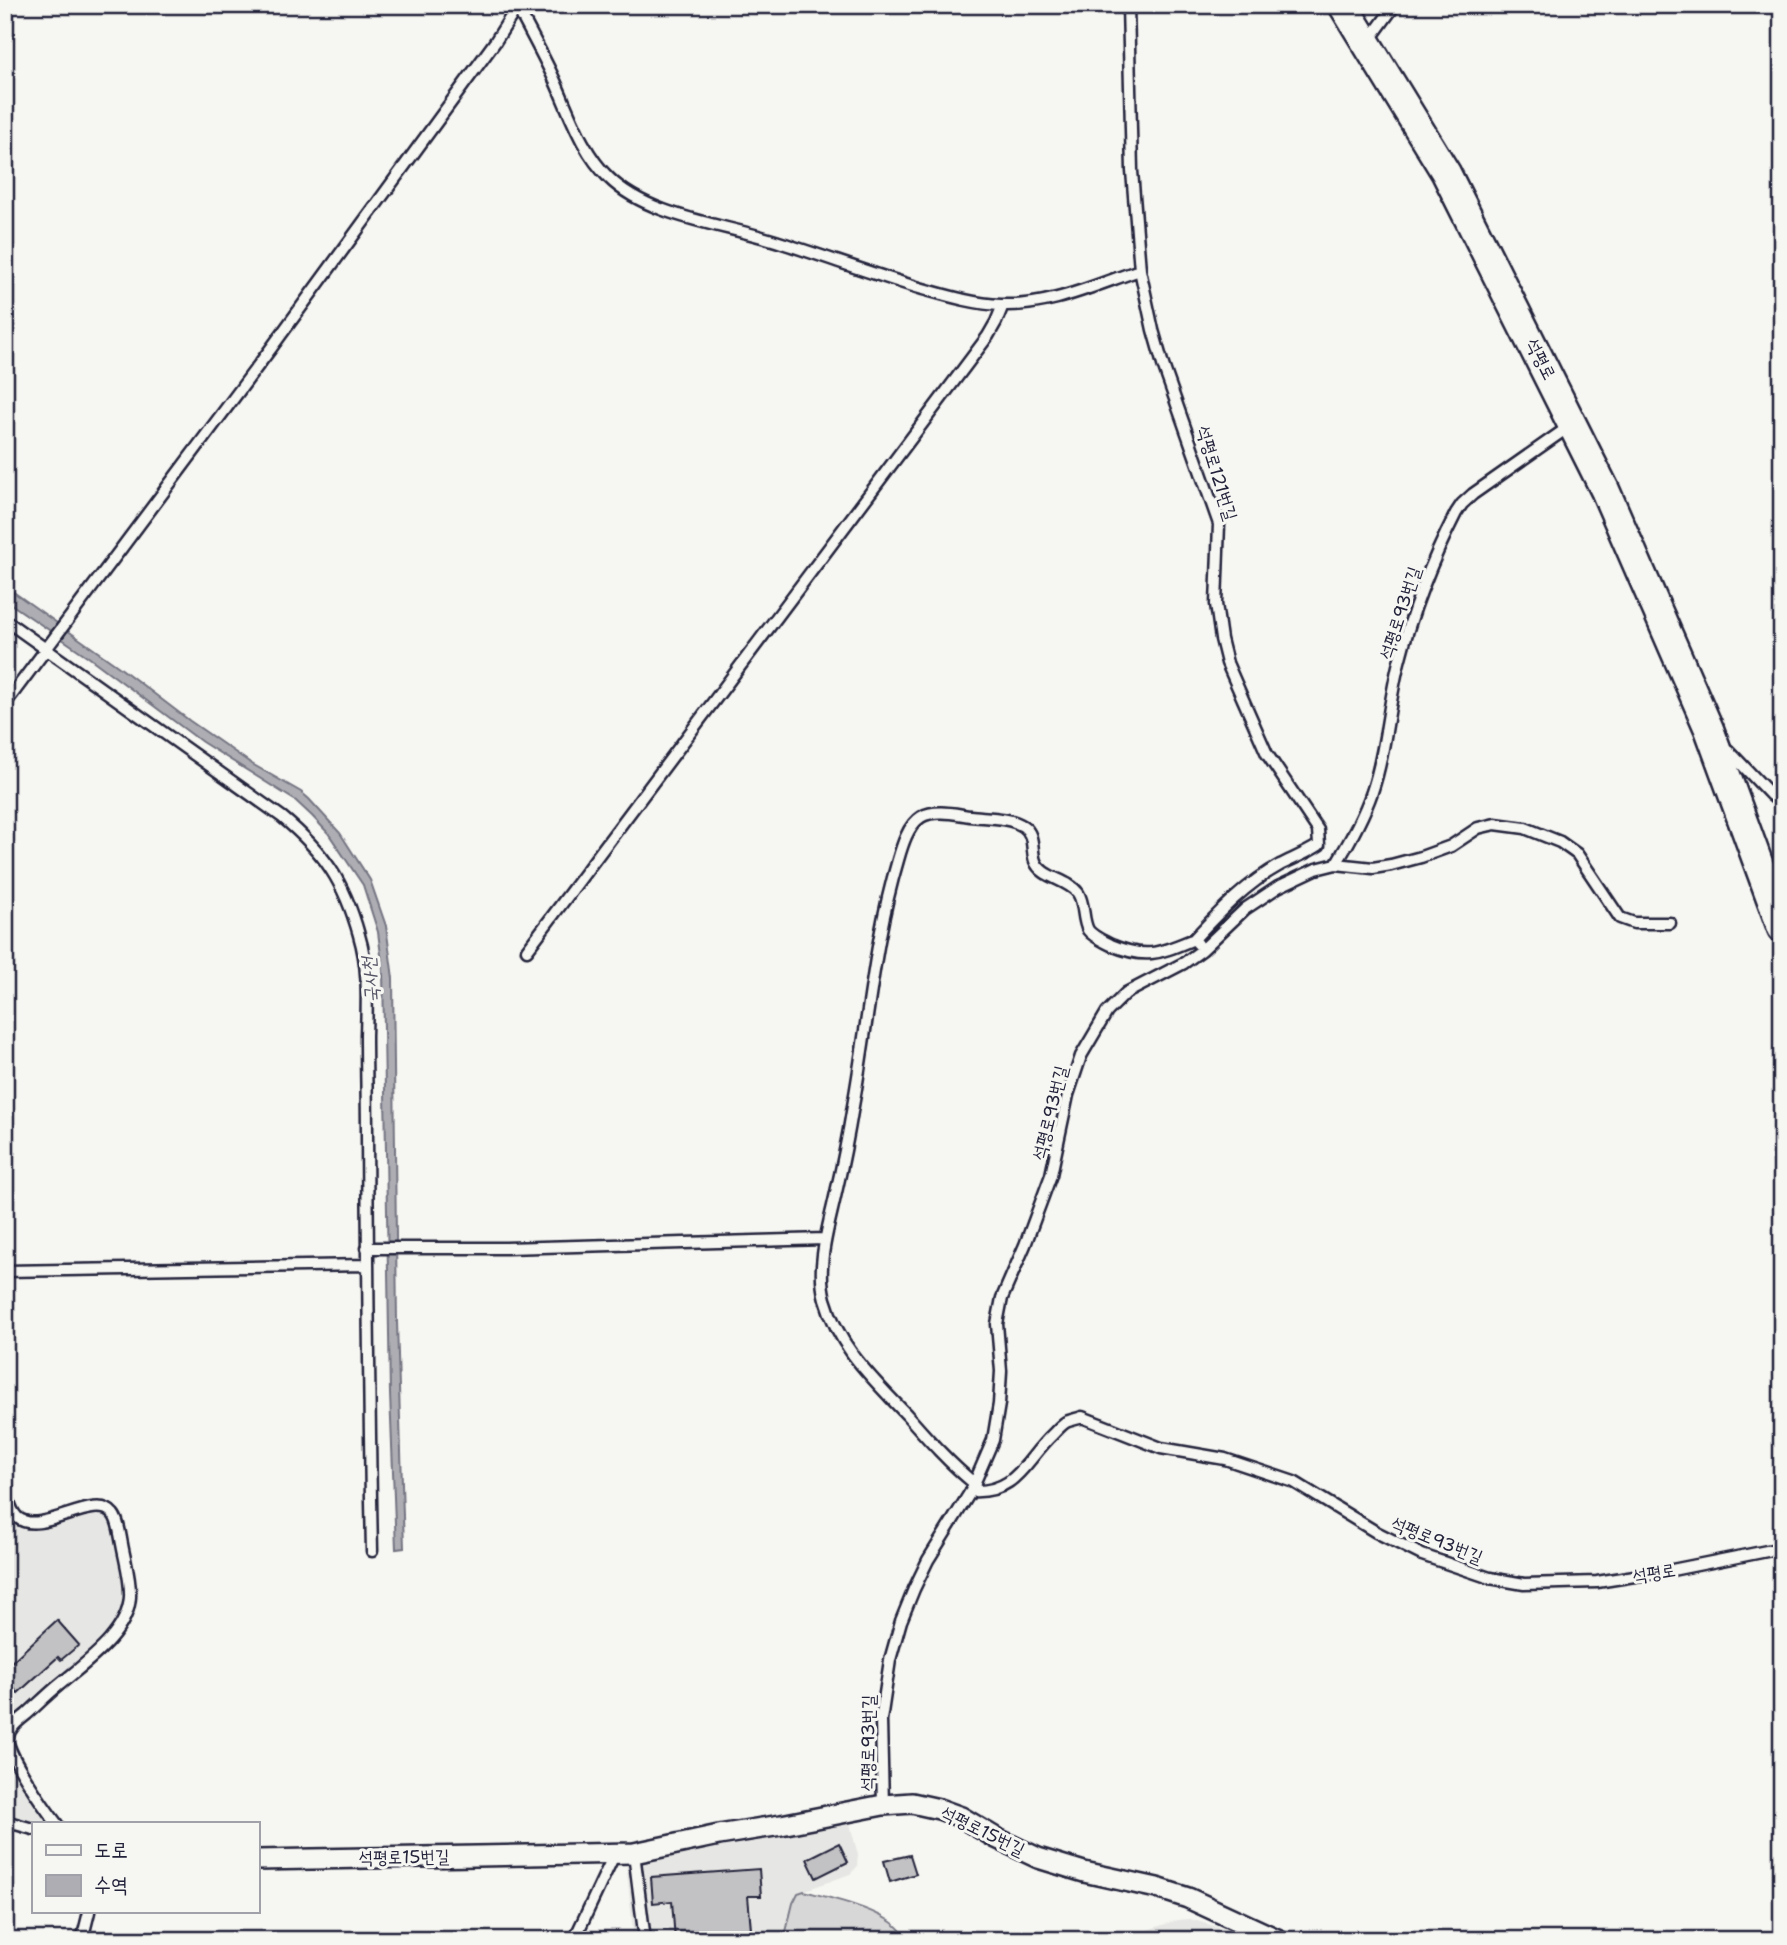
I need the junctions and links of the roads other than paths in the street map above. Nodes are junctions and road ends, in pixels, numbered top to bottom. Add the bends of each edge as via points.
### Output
1 (1128, 5) edge
2 (1343, 5) edge
3 (1395, 5) edge
4 (516, 6) edge
5 (1367, 44) junction
6 (1140, 270) junction
7 (1003, 305) junction
8 (1573, 424) junction
9 (5, 620) edge
10 (48, 647) junction
11 (5, 704) edge
12 (1709, 729) junction
13 (1782, 804) edge
14 (1305, 854) junction
15 (1336, 864) junction
16 (1317, 869) junction
17 (1670, 923) dead end
18 (1782, 928) edge
19 (1194, 939) junction
20 (527, 950) dead end
21 (1202, 950) junction
22 (825, 1239) junction
23 (371, 1248) junction
24 (367, 1265) junction
25 (5, 1271) edge
26 (5, 1483) edge
27 (973, 1488) junction
28 (1782, 1548) edge
29 (372, 1551) dead end
30 (1524, 1584) joint
31 (883, 1805) junction
32 (5, 1821) edge
33 (56, 1822) edge
34 (32, 1829) edge
35 (634, 1853) junction
36 (614, 1855) junction
37 (259, 1860) edge
38 (89, 1913) edge
39 (82, 1940) edge
40 (574, 1940) edge
41 (645, 1940) edge
42 (1279, 1940) edge

1 - 6 lane, 석평로121번길 via 1132,171
2 - 5 street, 석평로
3 - 5 lane
4 - 7 lane via 584,145 609,179 630,194 670,212 891,279
4 - 10 lane via 495,42
5 - 8 street, 석평로 via 1446,173
6 - 7 lane via 1058,299
6 - 14 lane, 석평로121번길 via 1163,365 1219,524 1216,604 1227,663 1267,754 1318,830 1319,845
7 - 20 lane via 988,336
8 - 12 street, 석평로
8 - 15 lane, 석평로93번길 via 1473,494 1456,513 1408,630 1373,791
9 - 10 lane
10 - 11 lane
10 - 23 lane via 282,817 319,852 337,878 366,965
12 - 13 lane, 석평로
12 - 18 street, 석평로
14 - 16 lane
14 - 19 lane via 1281,864 1240,893
15 - 16 lane, 석평로93번길
15 - 17 lane, 석평로93번길 via 1391,865 1451,846 1478,828 1495,824 1525,828 1577,854 1620,918 1634,923
16 - 21 lane, 석평로93번길 via 1245,909
19 - 21 lane
19 - 22 lane via 1152,954 1108,943 1088,930 1077,892 1039,867 1025,827 949,813 921,818 904,842 886,905 847,1142
21 - 27 lane, 석평로93번길 via 1126,993 1107,1012 1081,1056 1051,1175 1002,1298 997,1324 999,1404 993,1440
22 - 23 lane
22 - 27 lane via 824,1296 841,1338 854,1359
23 - 24 lane
24 - 25 lane
24 - 29 lane
26 - 33 lane via 19,1520 46,1520 100,1507 109,1510 118,1526 130,1586 128,1609 111,1638 12,1728 8,1738 14,1760
27 - 30 lane, 석평로93번길 via 984,1492 1001,1488 1016,1478 1065,1423 1082,1417 1161,1448 1225,1459 1294,1482 1422,1555 1490,1578
27 - 31 lane, 석평로93번길 via 928,1560 901,1621 881,1720
28 - 30 lane, 석평로 via 1597,1582
31 - 35 street, 석평로15번길
31 - 42 street, 석평로15번길 via 912,1803 939,1809 1038,1858 1188,1898
32 - 34 lane
35 - 36 street, 석평로15번길
35 - 41 lane
36 - 37 street, 석평로15번길
36 - 40 lane
38 - 39 lane

